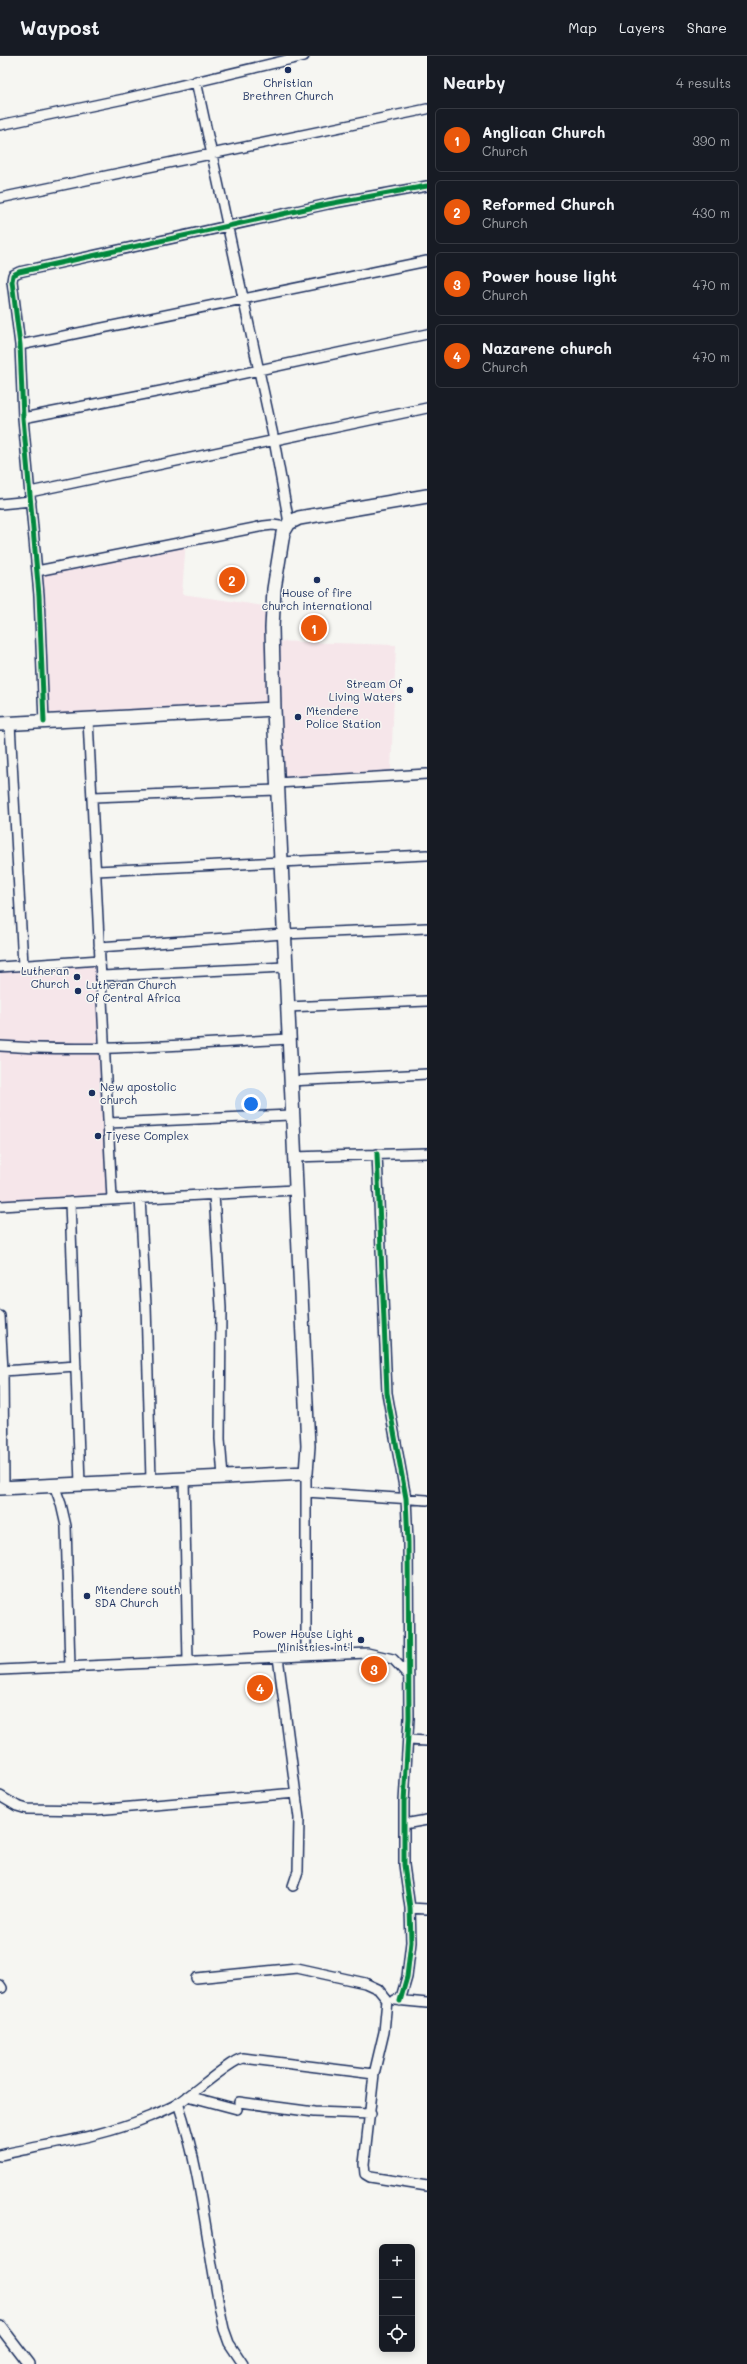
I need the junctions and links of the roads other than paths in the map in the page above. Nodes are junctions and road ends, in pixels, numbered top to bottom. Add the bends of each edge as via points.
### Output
1 (304, 56) edge
2 (196, 81) junction
3 (427, 109) edge
4 (0, 125) edge
5 (210, 154) junction
6 (427, 186) edge
7 (0, 198) edge
8 (227, 226) junction
9 (427, 260) edge
10 (243, 297) junction
11 (427, 334) edge
12 (20, 345) junction
13 (259, 369) junction
14 (427, 408) edge
15 (23, 418) junction
16 (274, 440) junction
17 (427, 496) edge
18 (31, 497) junction
19 (0, 504) edge
20 (288, 525) junction
21 (37, 571) junction
22 (274, 709) junction
23 (88, 720) junction
24 (44, 722) junction
25 (5, 724) edge
26 (427, 774) edge
27 (277, 787) junction
28 (92, 797) junction
29 (427, 855) edge
30 (280, 864) junction
31 (96, 871) junction
32 (427, 928) edge
33 (284, 934) junction
34 (99, 947) junction
35 (100, 960) junction
36 (23, 965) junction
37 (0, 967) edge
38 (285, 967) junction
39 (102, 976) junction
40 (427, 1001) edge
41 (286, 1007) junction
42 (288, 1039) junction
43 (0, 1046) edge
44 (105, 1050) junction
45 (427, 1074) edge
46 (290, 1081) junction
47 (291, 1114) junction
48 (108, 1123) junction
49 (427, 1153) edge
50 (377, 1154) junction
51 (293, 1157) junction
52 (294, 1190) junction
53 (214, 1194) junction
54 (140, 1198) junction
55 (112, 1200) junction
56 (70, 1202) junction
57 (0, 1206) edge
58 (0, 1316) edge
59 (76, 1366) junction
60 (3, 1372) junction
61 (306, 1473) junction
62 (223, 1477) junction
63 (184, 1479) junction
64 (151, 1480) junction
65 (80, 1484) junction
66 (54, 1485) junction
67 (2, 1488) edge
68 (306, 1492) junction
69 (406, 1498) junction
70 (427, 1500) edge
71 (306, 1656) junction
72 (278, 1657) junction
73 (188, 1661) junction
74 (70, 1667) junction
75 (0, 1670) edge
76 (409, 1676) junction
77 (409, 1740) junction
78 (427, 1742) edge
79 (296, 1793) junction
80 (0, 1796) edge
81 (427, 1820) edge
82 (404, 1824) junction
83 (293, 1886) dead end
84 (410, 1908) junction
85 (427, 1909) edge
86 (196, 1978) dead end
87 (387, 2000) junction
88 (400, 2001) junction
89 (427, 2003) edge
90 (374, 2074) junction
91 (188, 2096) junction
92 (178, 2103) junction
93 (371, 2114) junction
94 (0, 2155) edge
95 (427, 2186) edge
96 (0, 2326) edge
97 (29, 2364) edge
98 (242, 2364) edge

1 - 2 street
2 - 4 street
2 - 5 street
3 - 5 street
5 - 7 street
5 - 8 street
6 - 8 street
8 - 10 street
8 - 12 street via 14,275 12,281
9 - 10 street
10 - 12 street
10 - 13 street
11 - 13 street
12 - 15 street
13 - 15 street via 161,392
13 - 16 street
14 - 16 street
15 - 18 street
16 - 18 street
16 - 20 street
17 - 20 main road via 299,518
18 - 19 street
18 - 21 street
20 - 21 street via 264,526
20 - 22 main road via 282,539 274,589
21 - 24 street
22 - 23 main road
22 - 27 main road
23 - 24 main road
23 - 28 street
24 - 25 main road
25 - 36 street
26 - 27 street
27 - 28 street
27 - 30 main road
28 - 31 street
29 - 30 street
30 - 31 street
30 - 33 main road
31 - 34 street
32 - 33 street
33 - 34 street
33 - 38 main road
34 - 35 street
35 - 36 street
35 - 39 street
36 - 37 street
38 - 39 street
38 - 41 main road
39 - 44 street
40 - 41 street
41 - 42 main road
42 - 44 street
42 - 46 main road
43 - 44 street via 45,1050
44 - 48 street
45 - 46 street
46 - 47 main road
47 - 48 street
47 - 51 main road
48 - 55 street
49 - 50 street
50 - 51 street
50 - 69 street via 387,1393
51 - 52 main road
52 - 53 street
52 - 61 main road via 308,1446
53 - 54 street
53 - 62 street via 220,1308 220,1439
54 - 55 street
54 - 64 street
55 - 56 street
56 - 57 street
56 - 59 street
58 - 60 street
59 - 60 street
59 - 65 street
60 - 67 street
61 - 62 main road
61 - 68 street
62 - 63 main road
63 - 64 main road
63 - 73 street
64 - 65 main road
65 - 66 main road
66 - 67 main road
66 - 74 street via 66,1526
68 - 69 street
68 - 71 street
69 - 70 street
69 - 76 street
71 - 72 street
71 - 76 street via 367,1654 385,1657 398,1662
72 - 73 street
72 - 79 street
73 - 74 street
74 - 75 street
76 - 77 street
77 - 78 street
77 - 82 street
79 - 80 street via 95,1810 28,1809
79 - 83 street via 299,1854 298,1871
81 - 82 street
82 - 84 street via 404,1865
84 - 85 street
84 - 88 street via 410,1960
86 - 87 street via 297,1968 366,1983 378,1989
87 - 88 street
87 - 90 street via 384,2032
88 - 89 street
90 - 91 street via 243,2058 232,2062 212,2080
90 - 93 street
91 - 92 street
91 - 93 street via 238,2106
92 - 94 street via 144,2119 115,2128
92 - 98 street via 190,2136 197,2170 224,2329
93 - 95 street via 365,2174
96 - 97 street

